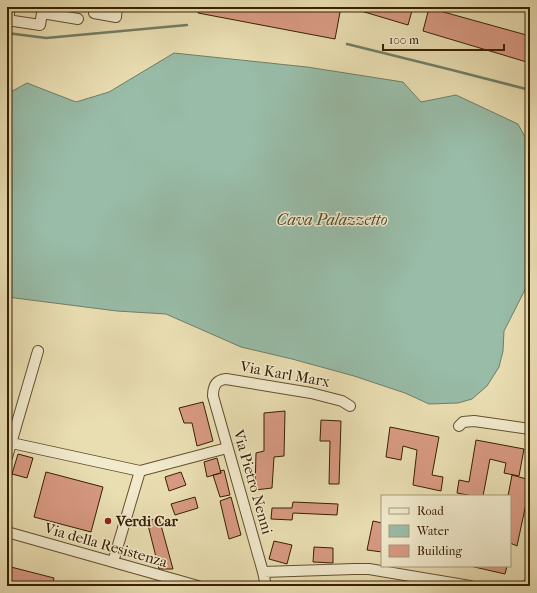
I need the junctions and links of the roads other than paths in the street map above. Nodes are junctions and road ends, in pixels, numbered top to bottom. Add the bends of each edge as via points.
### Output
1 (10, 7) edge
2 (117, 7) edge
3 (42, 10) edge
4 (94, 14) dead end
5 (78, 19) dead end
6 (7, 20) edge
7 (38, 351) dead end
8 (214, 386) joint
9 (350, 406) dead end
10 (459, 426) dead end
11 (530, 429) edge
12 (9, 443) edge
13 (227, 448) junction
14 (7, 457) edge
15 (140, 471) junction
16 (7, 532) edge
17 (113, 562) junction
18 (263, 572) junction
19 (530, 582) edge
20 (198, 586) edge
21 (266, 586) edge
22 (470, 586) edge
23 (529, 586) edge

1 - 6 street
2 - 4 street via 116,17
3 - 5 street
3 - 6 street via 40,25
7 - 12 street
8 - 9 street, Via Karl Marx via 218,381 226,379 311,393 342,401
8 - 13 street, Via Pietro Nenni via 213,396
10 - 11 street via 463,422 474,420
12 - 14 street
12 - 15 street
13 - 15 street
13 - 18 street, Via Pietro Nenni
15 - 17 street
16 - 17 street, Via della Resistenza
17 - 20 street, Via della Resistenza
18 - 21 street, Via Pietro Nenni
18 - 22 street via 369,569
19 - 23 street

